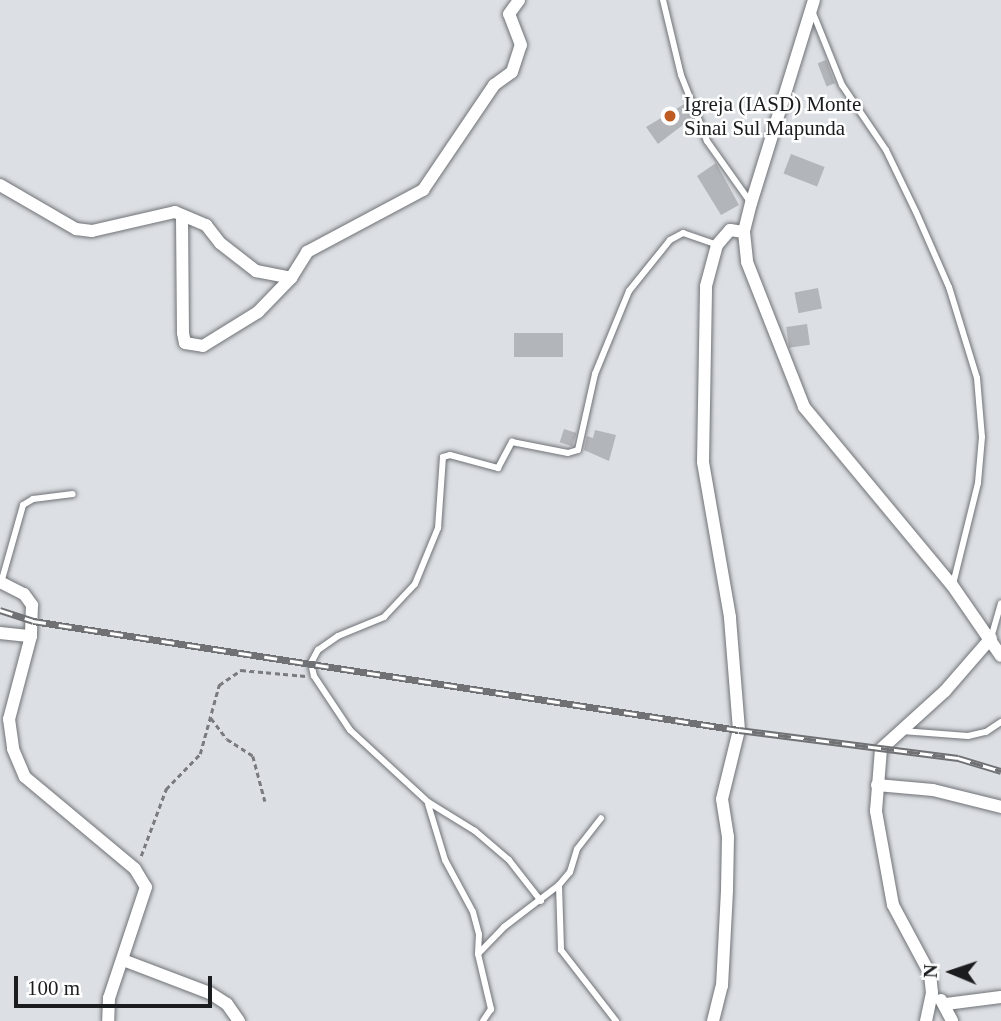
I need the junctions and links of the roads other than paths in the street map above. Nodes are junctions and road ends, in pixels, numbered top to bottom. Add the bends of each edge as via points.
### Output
1 (519, 0) edge
2 (663, 0) edge
3 (813, 5) edge
4 (0, 185) edge
5 (751, 203) junction
6 (182, 218) junction
7 (744, 232) junction
8 (717, 245) junction
9 (291, 278) junction
10 (73, 494) dead end
11 (1, 583) edge
12 (952, 585) junction
13 (1001, 603) edge
14 (0, 633) edge
15 (31, 636) junction
16 (991, 638) junction
17 (1001, 656) edge
18 (1001, 722) edge
19 (902, 731) junction
20 (877, 785) junction
21 (428, 802) junction
22 (1001, 807) edge
23 (601, 818) dead end
24 (559, 885) junction
25 (541, 901) junction
26 (478, 954) junction
27 (122, 960) junction
28 (932, 992) junction
29 (1001, 997) edge
30 (946, 1004) junction
31 (108, 1021) edge
32 (239, 1021) edge
33 (483, 1021) edge
34 (616, 1021) edge
35 (713, 1021) edge
36 (926, 1021) edge
37 (952, 1021) edge

1 - 9 street via 509,14 521,44 512,72 494,85 423,190 307,252
2 - 5 lane via 681,75 707,141
3 - 5 street
3 - 12 lane via 842,85 886,150 949,287 977,378 982,438 978,484
4 - 6 street via 76,229 92,231 166,211
5 - 7 street
6 - 9 street via 206,225 220,243 256,271
6 - 9 street via 183,333 185,343 192,347 203,346 240,325
7 - 8 street via 730,230
7 - 12 street via 757,298 804,407
8 - 21 lane via 683,233 670,240 629,291 595,374 578,450 568,453 537,443 512,442 498,468 443,457 438,528 415,584 384,617 338,636 318,650 310,663 350,730
8 - 35 street via 705,286 702,450 730,617 739,730 722,799 728,837 727,889 722,986
10 - 11 lane via 33,499 23,505
11 - 15 street via 24,594 32,605
12 - 16 street
13 - 16 lane
14 - 15 street
15 - 27 street via 9,719 13,749 24,777 135,869 146,887
16 - 17 street
16 - 19 street
18 - 19 lane via 968,736
19 - 20 street via 888,738 881,749
20 - 22 street via 933,790
20 - 28 street via 876,811 893,905 930,974
21 - 25 lane via 475,831 509,860
21 - 26 lane via 445,860 473,912
23 - 24 lane via 577,849 570,872
24 - 25 lane
24 - 34 lane via 561,950
25 - 26 lane via 503,927
26 - 33 lane via 491,1009
27 - 31 street via 109,998
27 - 32 street via 210,993 227,1004
28 - 30 street
28 - 36 street
29 - 30 street
30 - 37 street

